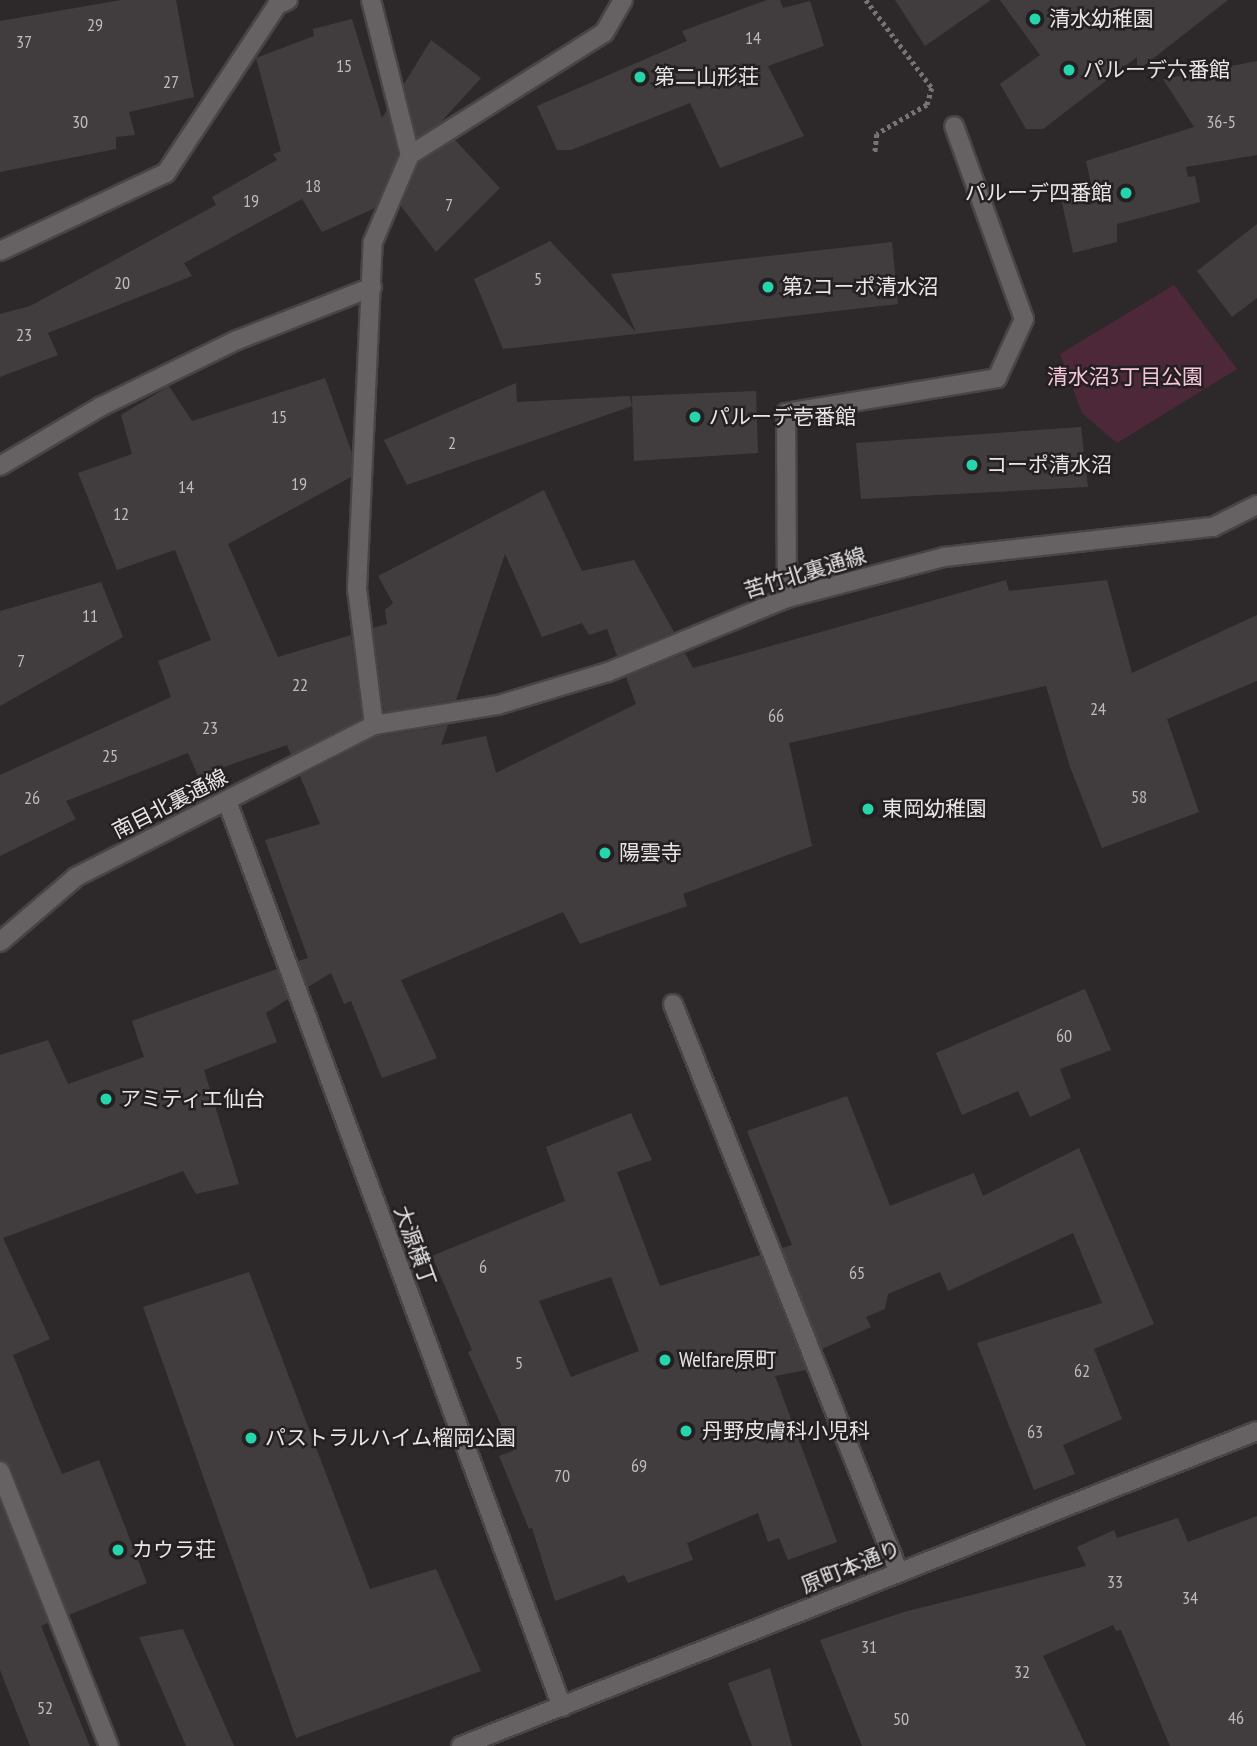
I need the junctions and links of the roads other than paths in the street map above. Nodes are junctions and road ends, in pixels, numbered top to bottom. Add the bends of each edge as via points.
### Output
1 (371, 0) edge
2 (623, 0) edge
3 (280, 2) edge
4 (954, 126) dead end
5 (410, 155) junction
6 (0, 251) edge
7 (372, 287) junction
8 (0, 466) edge
9 (1257, 505) edge
10 (787, 598) junction
11 (374, 725) junction
12 (227, 801) junction
13 (0, 942) edge
14 (673, 1004) dead end
15 (1257, 1431) edge
16 (0, 1471) edge
17 (899, 1573) junction
18 (562, 1706) junction
19 (109, 1746) edge
20 (461, 1746) edge

1 - 5 street
2 - 5 street via 604,33
3 - 6 street via 166,173
4 - 10 street via 1024,319 998,378 786,413
5 - 7 street via 373,242
7 - 8 street via 237,340 102,406
7 - 11 street via 357,589
9 - 10 street, 苦竹北裏通線 via 1213,527 944,557
10 - 11 street, 苦竹北裏通線 via 608,672 498,705
11 - 12 street, 南目北裏通線
12 - 13 street, 南目北裏通線 via 76,877
12 - 18 street, 大源横丁
14 - 17 street
15 - 17 street, 原町本通り
16 - 19 street
17 - 18 street, 原町本通り
18 - 20 street, 原町本通り

